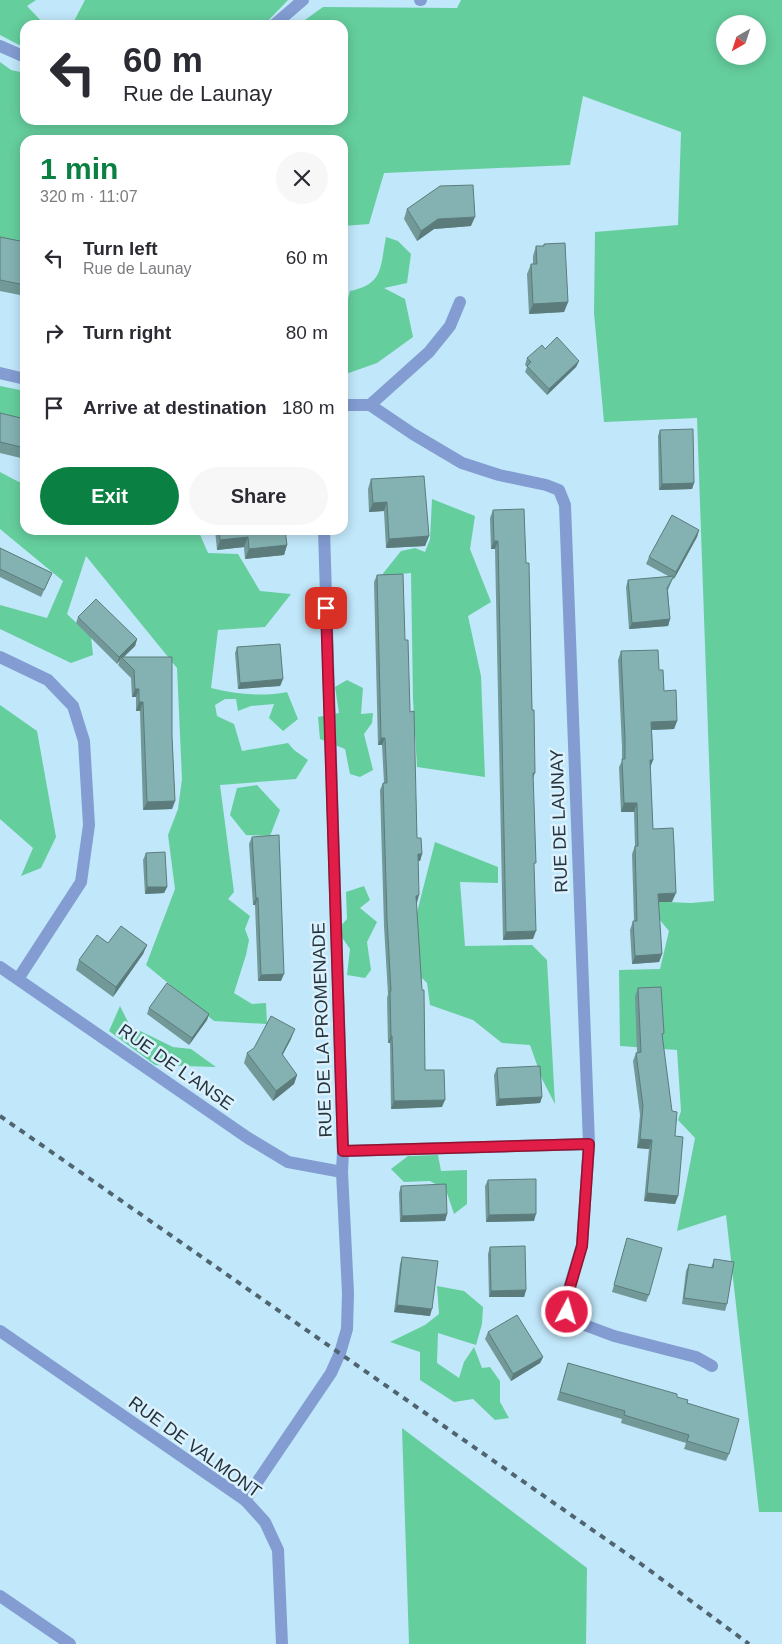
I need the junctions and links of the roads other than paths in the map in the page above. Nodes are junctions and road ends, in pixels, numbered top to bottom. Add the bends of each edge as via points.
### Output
1 (303, 0) edge
2 (280, 20) edge
3 (0, 46) edge
4 (20, 55) edge
5 (460, 302) dead end
6 (0, 372) edge
7 (20, 378) edge
8 (348, 405) edge
9 (370, 405) junction
10 (324, 535) edge
11 (0, 657) edge
12 (0, 967) edge
13 (18, 979) junction
14 (589, 1144) junction
15 (343, 1151) junction
16 (342, 1172) junction
17 (0, 1331) edge
18 (712, 1366) dead end
19 (246, 1500) junction
20 (0, 1596) edge
21 (70, 1644) edge
22 (282, 1644) edge

1 - 2 street
3 - 4 street
5 - 9 street via 450,326 429,352
6 - 7 street
8 - 9 street
9 - 14 street, RUE DE LAUNAY via 462,463 499,476 559,490 565,505
10 - 15 street, RUE DE LA PROMENADE
11 - 13 street via 48,680 73,706 84,741 89,825 81,882
12 - 13 street, RUE DE L'ANSE
13 - 16 street, RUE DE L'ANSE via 264,1148 288,1162
14 - 15 street
14 - 18 street via 582,1246 568,1294 567,1312 582,1324 614,1336 696,1357
15 - 16 street, RUE DE LA PROMENADE
16 - 19 street, RUE DE LA PROMENADE via 348,1294 347,1329 340,1353 331,1373
17 - 19 street, RUE DE VALMONT
19 - 22 street, RUE DE VALMONT via 265,1522 278,1550
20 - 21 street

